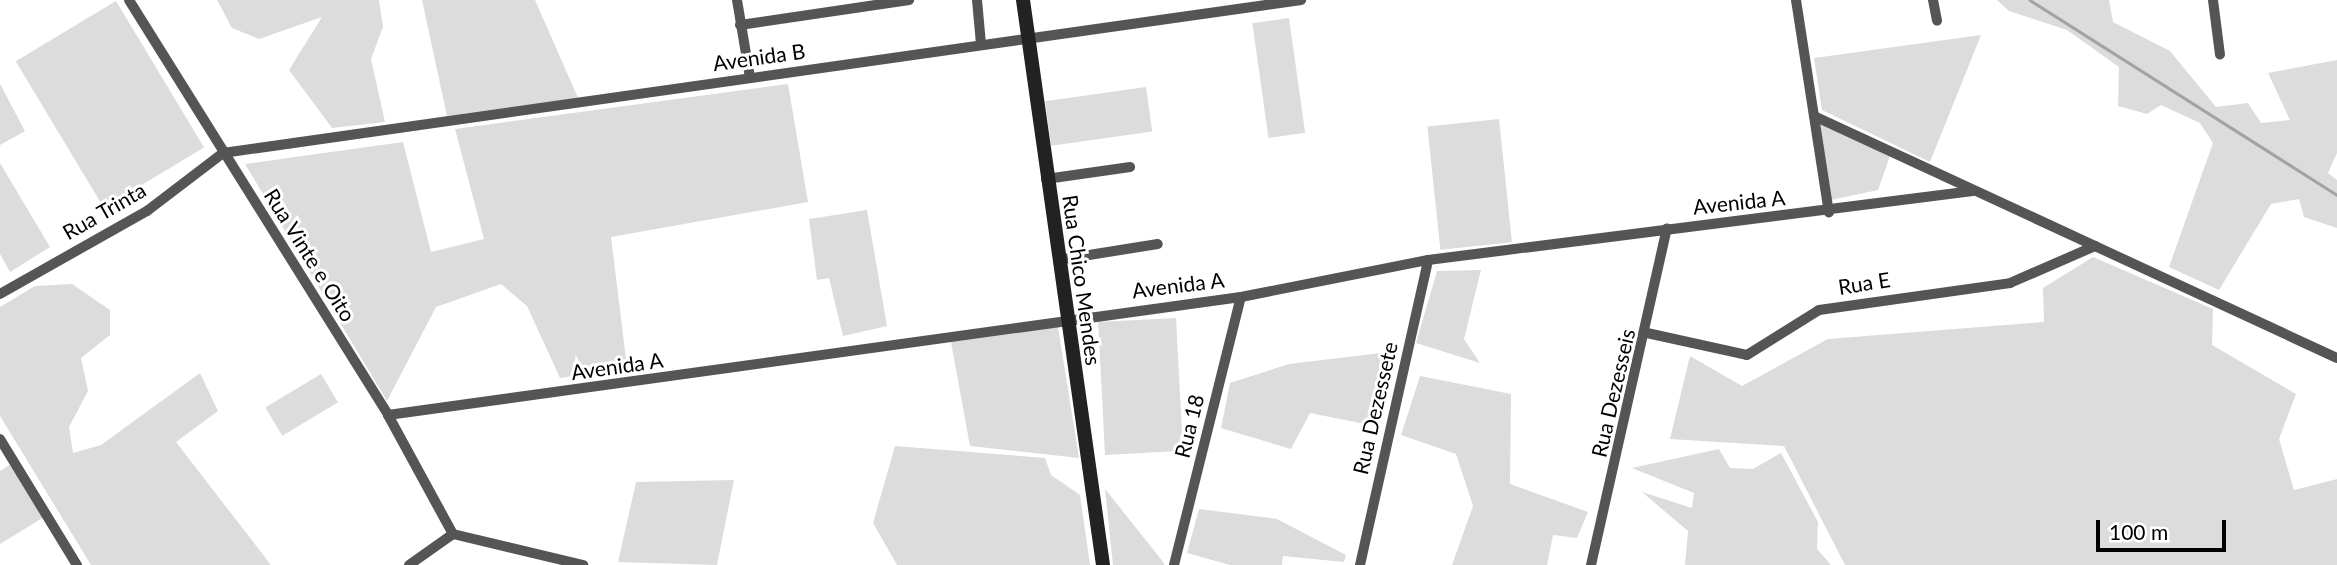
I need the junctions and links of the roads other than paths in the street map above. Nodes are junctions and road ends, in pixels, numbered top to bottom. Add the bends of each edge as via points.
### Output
1 (129, 0) edge
2 (737, 0) edge
3 (909, 0) edge
4 (977, 0) edge
5 (1023, 0) edge
6 (1301, 0) edge
7 (1796, 0) edge
8 (1933, 0) edge
9 (2213, 0) edge
10 (1937, 21) dead end
11 (740, 25) junction
12 (1026, 38) junction
13 (981, 44) junction
14 (2220, 55) dead end
15 (750, 78) junction
16 (1814, 116) junction
17 (223, 153) junction
18 (1130, 167) dead end
19 (1046, 179) junction
20 (1973, 191) junction
21 (1829, 212) junction
22 (1667, 228) junction
23 (1158, 244) dead end
24 (2095, 246) junction
25 (1058, 260) junction
26 (1428, 260) junction
27 (0, 294) edge
28 (1241, 296) junction
29 (1066, 318) junction
30 (1647, 333) junction
31 (2337, 358) edge
32 (388, 415) junction
33 (0, 439) edge
34 (453, 534) junction
35 (77, 565) edge
36 (409, 565) edge
37 (583, 565) edge
38 (1103, 565) edge
39 (1174, 565) edge
40 (1360, 565) edge
41 (1591, 565) edge

1 - 17 street, Rua Vinte e Oito
2 - 11 street
3 - 11 street
4 - 13 street
5 - 12 main road, Rua Chico Mendes
6 - 12 street, Avenida B
7 - 16 street
8 - 10 street
9 - 14 street
11 - 15 street
12 - 13 street, Avenida B
12 - 19 main road, Rua Chico Mendes
13 - 15 street, Avenida B
15 - 17 street, Avenida B
16 - 20 street
16 - 21 street
17 - 27 street, Rua Trinta via 147,211
17 - 32 street, Rua Vinte e Oito
18 - 19 street
19 - 25 main road, Rua Chico Mendes
20 - 21 street, Avenida A
20 - 24 street
21 - 22 street, Avenida A
22 - 26 street, Avenida A
22 - 30 street, Rua Dezesseis
23 - 25 street
24 - 30 street, Rua E via 2060,267 2010,284 1819,310 1746,355
24 - 31 street
25 - 29 main road, Rua Chico Mendes
26 - 28 street, Avenida A
26 - 40 street, Rua Dezessete
28 - 29 street, Avenida A
28 - 39 street, Rua 18
29 - 32 street, Avenida A
29 - 38 main road, Rua Chico Mendes
30 - 41 street, Rua Dezesseis
32 - 34 street, Rua Vinte e Oito
33 - 35 street
34 - 36 street
34 - 37 street

